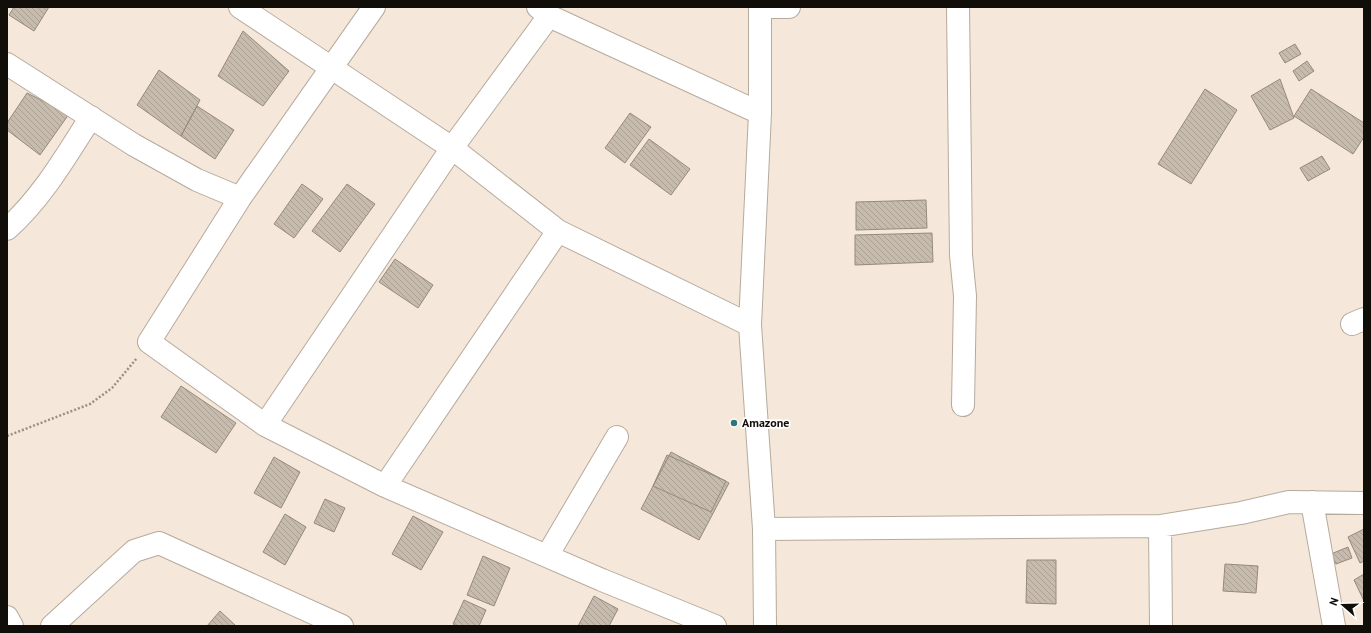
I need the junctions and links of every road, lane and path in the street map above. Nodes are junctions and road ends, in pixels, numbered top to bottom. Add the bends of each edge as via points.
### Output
1 (240, 7) edge
2 (374, 7) edge
3 (760, 7) edge
4 (789, 7) edge
5 (958, 7) edge
6 (543, 11) edge
7 (7, 64) edge
8 (332, 67) junction
9 (760, 113) junction
10 (91, 117) junction
11 (452, 148) junction
12 (240, 198) junction
13 (7, 229) edge
14 (558, 231) junction
15 (750, 325) junction
16 (149, 342) junction
17 (963, 405) dead end
18 (265, 425) junction
19 (7, 436) edge
20 (617, 437) dead end
21 (385, 486) junction
22 (1312, 502) junction
23 (1364, 503) edge
24 (1160, 526) junction
25 (764, 529) junction
26 (547, 556) junction
27 (7, 617) edge
28 (12, 626) edge
29 (52, 626) edge
30 (342, 626) edge
31 (715, 626) edge
32 (765, 626) edge
33 (1161, 626) edge
34 (1334, 626) edge

1 - 8 street
2 - 8 street
3 - 4 street
3 - 9 street
5 - 17 street via 961,255 965,296
6 - 9 street
6 - 11 street
7 - 10 street
8 - 11 street
8 - 12 street
9 - 15 street
10 - 12 street via 134,145 197,180
10 - 13 street via 23,215
11 - 14 street
11 - 18 street
12 - 16 street
14 - 15 street
14 - 21 street
15 - 25 street
16 - 18 street
16 - 19 path via 112,388 90,404
18 - 21 street
20 - 26 street
21 - 26 street
22 - 23 street
22 - 24 street via 1289,502 1241,513
22 - 34 street
24 - 25 street
24 - 33 street
25 - 32 street
26 - 31 street
27 - 28 street
29 - 30 street via 134,551 159,543

